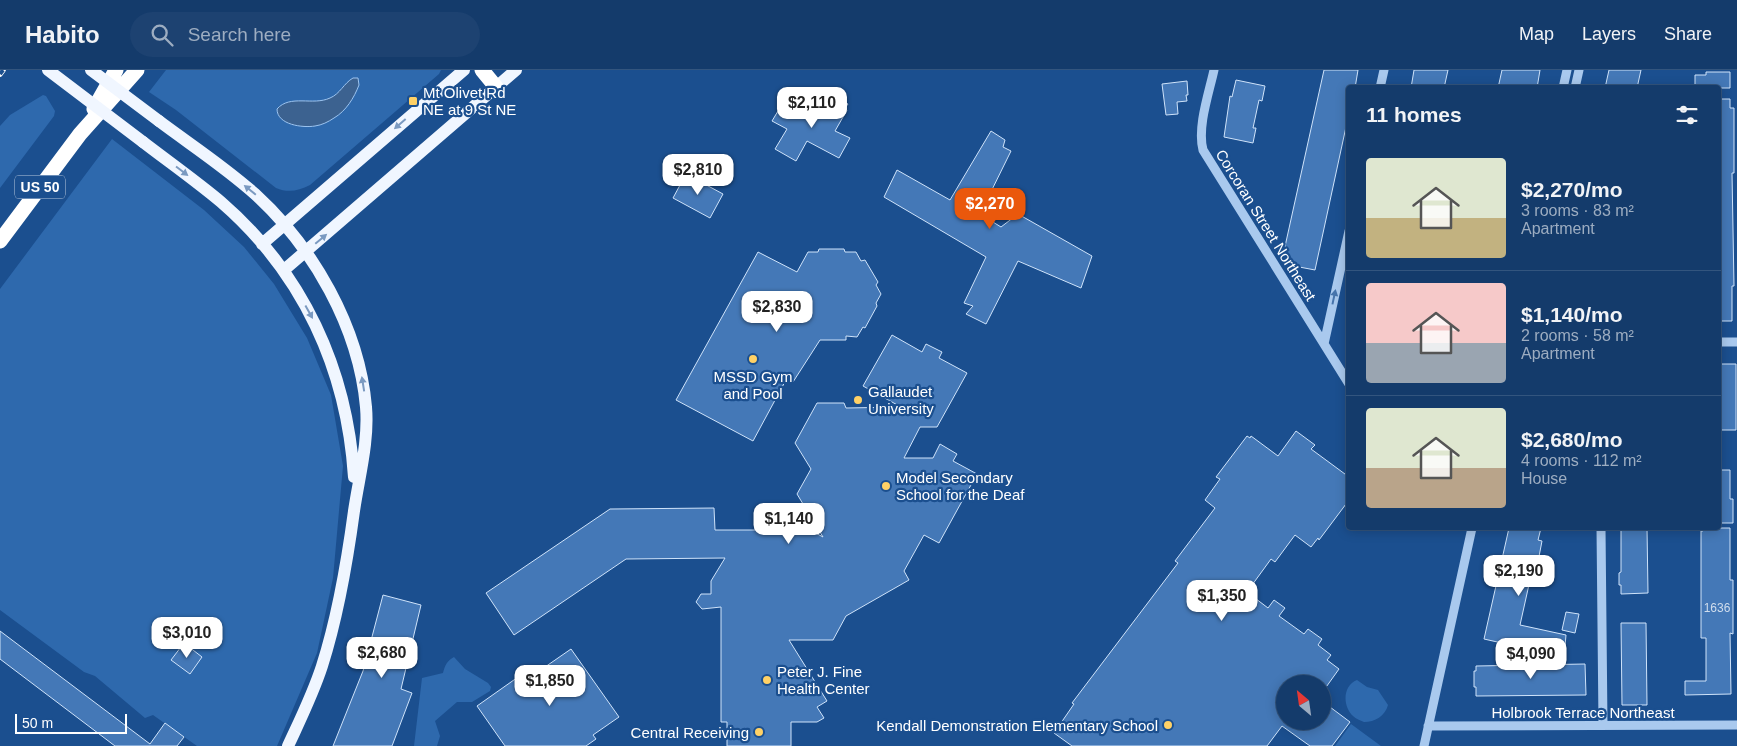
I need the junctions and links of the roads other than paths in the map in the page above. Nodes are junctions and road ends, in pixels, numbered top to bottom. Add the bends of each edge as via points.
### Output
1 (48, 70) edge
2 (91, 70) edge
3 (116, 70) edge
4 (137, 70) edge
5 (464, 70) edge
6 (482, 70) edge
7 (516, 70) edge
8 (1214, 70) edge
9 (1384, 70) edge
10 (1567, 70) edge
11 (1579, 70) edge
12 (1381, 85) edge
13 (1564, 85) edge
14 (1576, 85) edge
15 (496, 87) junction
16 (80, 134) junction
17 (285, 224) junction
18 (0, 241) edge
19 (262, 244) junction
20 (1346, 244) edge
21 (306, 251) junction
22 (284, 270) junction
23 (1721, 342) edge
24 (1737, 342) edge
25 (1324, 344) junction
26 (1346, 379) edge
27 (356, 499) junction
28 (1472, 530) edge
29 (1601, 530) edge
30 (1737, 725) edge
31 (1428, 726) junction
32 (1603, 726) junction
33 (288, 746) edge
34 (1424, 746) edge

1 -> 19 main road, bridge via 221,202
17 -> 2 main road, bridge via 253,192
3 - 16 highway, US 50
4 - 16 highway, US 50
5 -> 17 main road
6 - 15 highway
7 - 15 main road
8 - 25 street, Corcoran Street Northeast via 1202,127 1203,150
9 - 12 street
10 - 13 street
11 - 14 street
21 -> 15 main road
16 - 18 highway, US 50
17 - 19 main road
17 - 21 main road
19 - 22 main road
25 -> 20 street
21 - 22 main road
27 -> 21 main road via 366,416 361,375 342,316
22 -> 27 main road via 320,335 336,373 349,428
23 - 24 street
25 - 26 street, Corcoran Street Northeast
27 - 33 main road via 334,624 322,667
28 - 31 street
29 - 32 street
30 - 32 street, Holbrook Terrace Northeast
31 - 32 street, Holbrook Terrace Northeast
31 - 34 street

